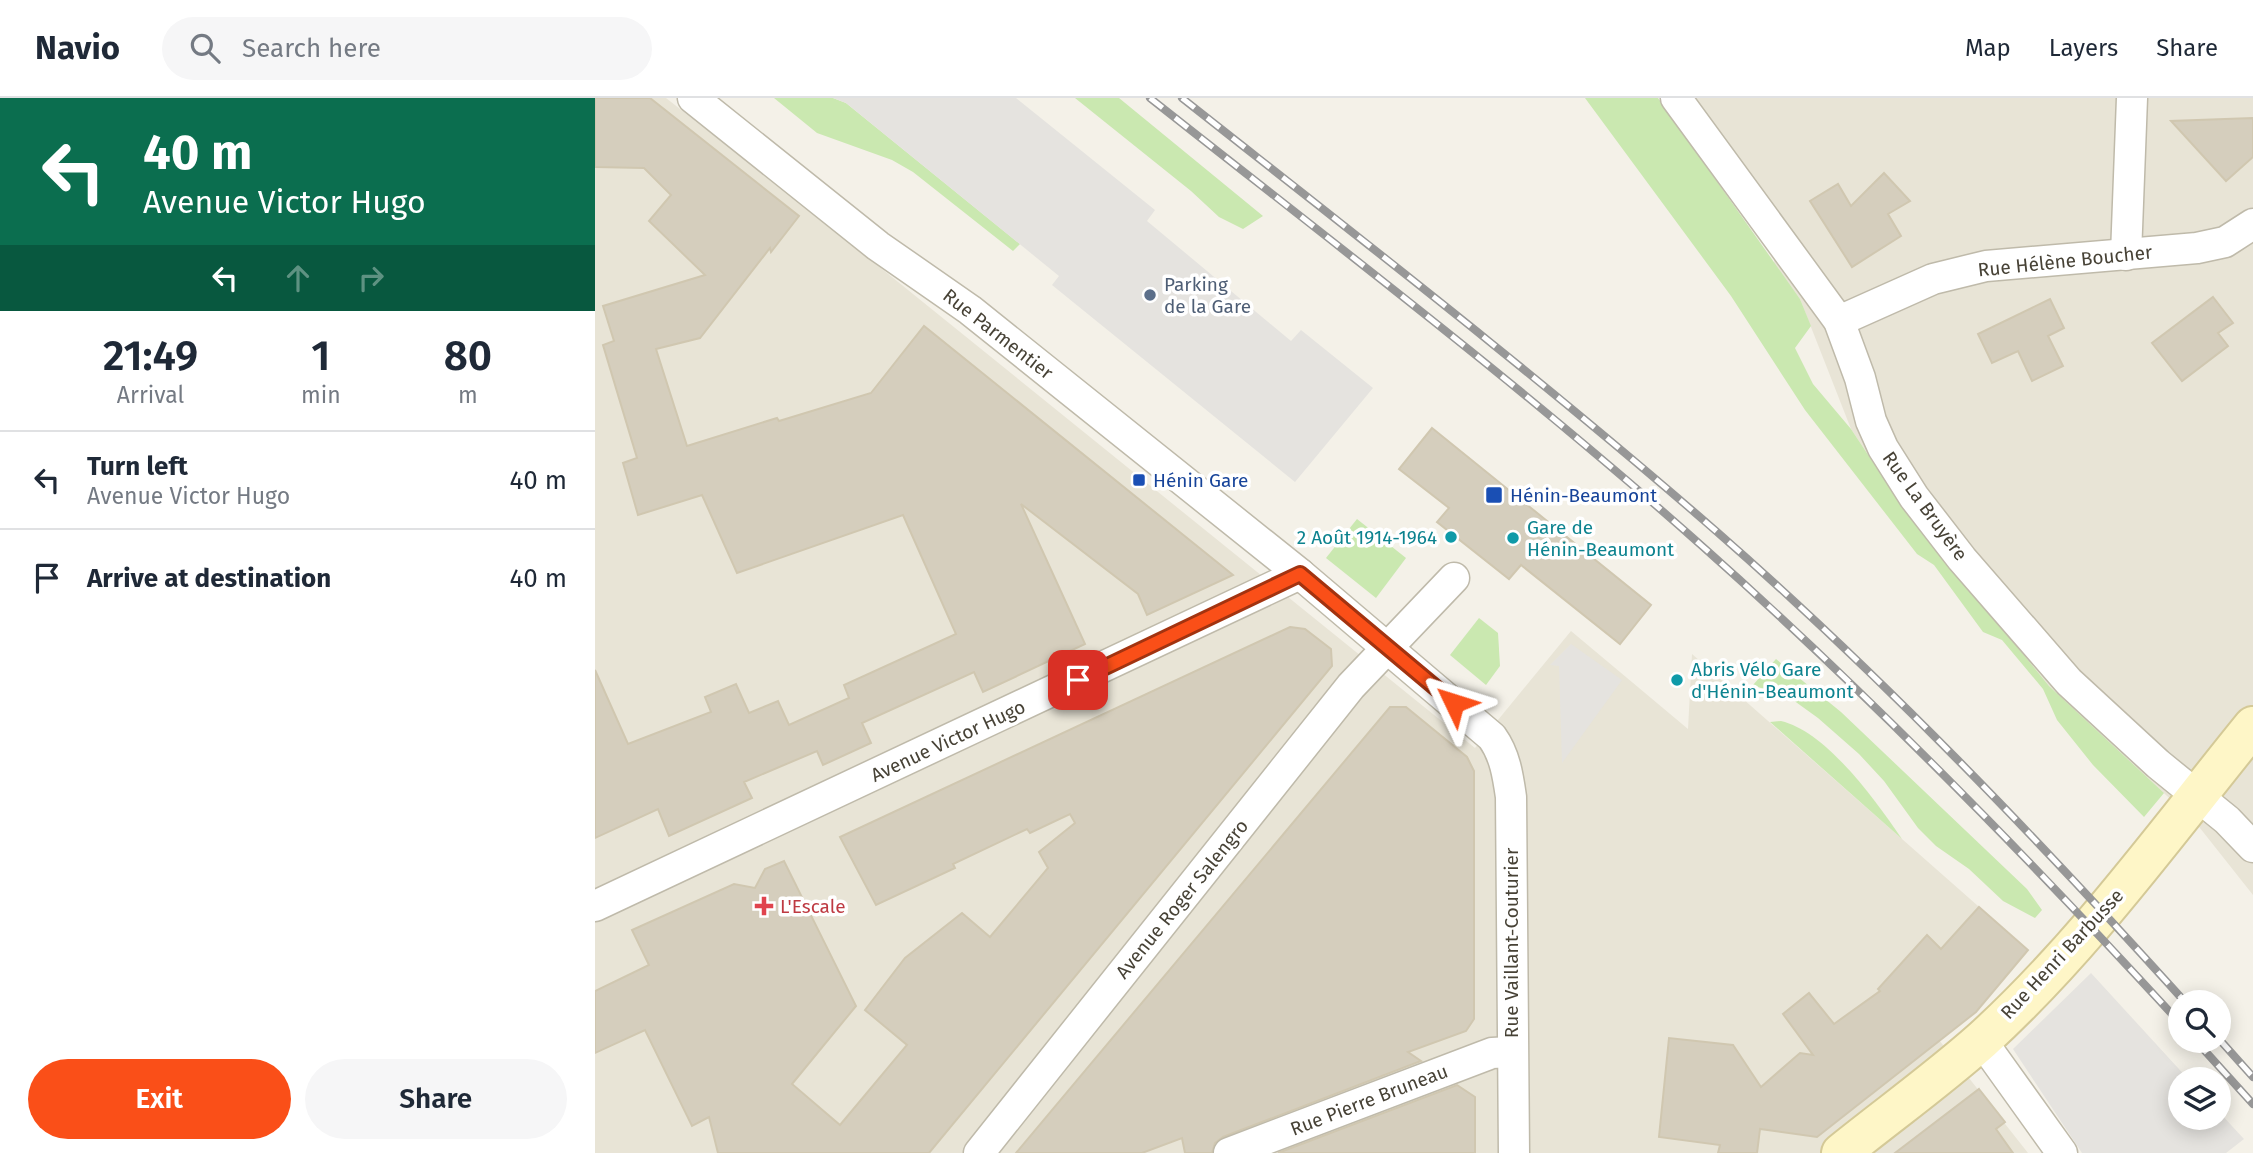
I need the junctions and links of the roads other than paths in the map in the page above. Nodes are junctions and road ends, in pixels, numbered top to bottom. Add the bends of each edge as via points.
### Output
1 (693, 98) edge
2 (1676, 98) edge
3 (2132, 98) edge
4 (2253, 224) edge
5 (2126, 255) junction
6 (1839, 321) junction
7 (1300, 574) junction
8 (1454, 578) dead end
9 (1387, 646) junction
10 (2253, 726) edge
11 (1492, 737) joint
12 (2197, 795) junction
13 (2253, 847) edge
14 (595, 906) edge
15 (1981, 1040) junction
16 (1511, 1052) junction
17 (979, 1153) edge
18 (1229, 1153) edge
19 (1514, 1153) edge
20 (1841, 1153) edge
21 (2062, 1153) edge

1 - 7 street, Rue Parmentier
2 - 6 street, Rue La Bruyère
3 - 5 street
4 - 5 street, Rue Hélène Boucher via 2225,242
5 - 6 street, Rue Hélène Boucher via 1986,266 1933,279
6 - 12 street, Rue La Bruyère via 1871,421 1913,496 2069,682
7 - 9 street, Rue Parmentier
7 - 14 street, Avenue Victor Hugo
8 - 9 street, Avenue Roger Salengro
9 - 11 street, Rue Parmentier
9 - 17 street, Avenue Roger Salengro
10 - 12 street, Rue Henri Barbusse
11 - 16 street, Rue Vaillant-Couturier via 1507,771 1511,797
12 - 13 street, Rue La Bruyère
12 - 15 street, Rue Henri Barbusse via 2122,890
15 - 20 street, Rue Henri Barbusse
15 - 21 street
16 - 18 street, Rue Pierre Bruneau via 1492,1053
16 - 19 street, Rue Vaillant-Couturier

